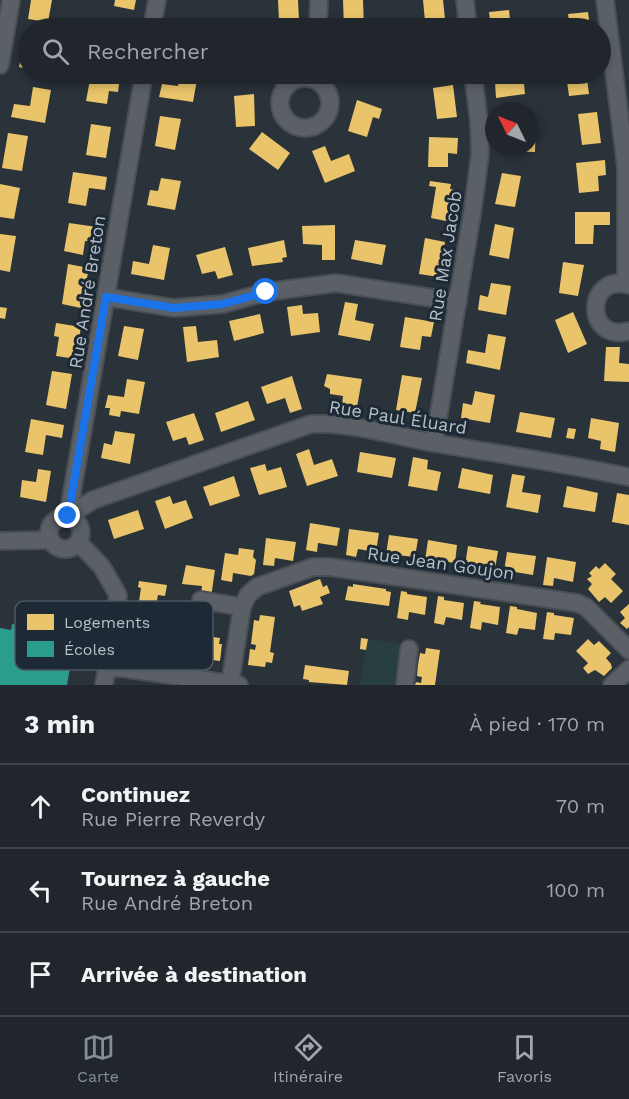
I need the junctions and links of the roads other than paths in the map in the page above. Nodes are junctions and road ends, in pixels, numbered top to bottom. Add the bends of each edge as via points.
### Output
1 (11, 0) edge
2 (157, 0) edge
3 (319, 0) edge
4 (465, 0) edge
5 (605, 0) edge
6 (154, 18) edge
7 (318, 18) edge
8 (467, 18) edge
9 (607, 18) edge
10 (611, 48) edge
11 (0, 65) edge
12 (142, 84) edge
13 (474, 84) edge
14 (627, 285) edge
15 (106, 297) junction
16 (458, 302) junction
17 (629, 331) edge
18 (434, 442) junction
19 (629, 477) edge
20 (68, 516) junction
21 (49, 540) junction
22 (0, 541) edge
23 (79, 543) junction
24 (201, 600) dead end
25 (117, 601) edge
26 (207, 601) edge
27 (213, 602) edge
28 (242, 607) junction
29 (409, 648) dead end
30 (629, 650) edge
31 (629, 669) edge
32 (106, 670) edge
33 (135, 670) edge
34 (235, 684) edge
35 (104, 685) edge
36 (405, 685) edge
37 (612, 685) edge

1 - 11 street
2 - 6 street
3 - 7 street
4 - 8 street
5 - 9 street
10 - 14 street via 626,167
12 - 15 street, Rue André Breton
13 - 16 street, Rue Max Jacob via 480,154
14 - 17 street via 609,285 595,305 604,328 620,333
15 - 16 street via 174,308 223,304 266,292 336,283
15 - 20 street, Rue André Breton
16 - 18 street, Rue Max Jacob
18 - 19 street, Rue Paul Éluard
18 - 20 street, Rue Paul Éluard via 332,423 312,424 93,500
20 - 21 street via 52,523
20 - 23 street via 78,522 82,532
21 - 22 street
21 - 23 street via 57,549 69,550
23 - 25 street via 102,567 118,594
24 - 26 street
27 - 28 street
28 - 30 street, Rue Jean Goujon via 257,587 313,567 330,567 577,603 586,607
28 - 34 street
29 - 36 street
31 - 37 street
32 - 35 street
33 - 34 street

